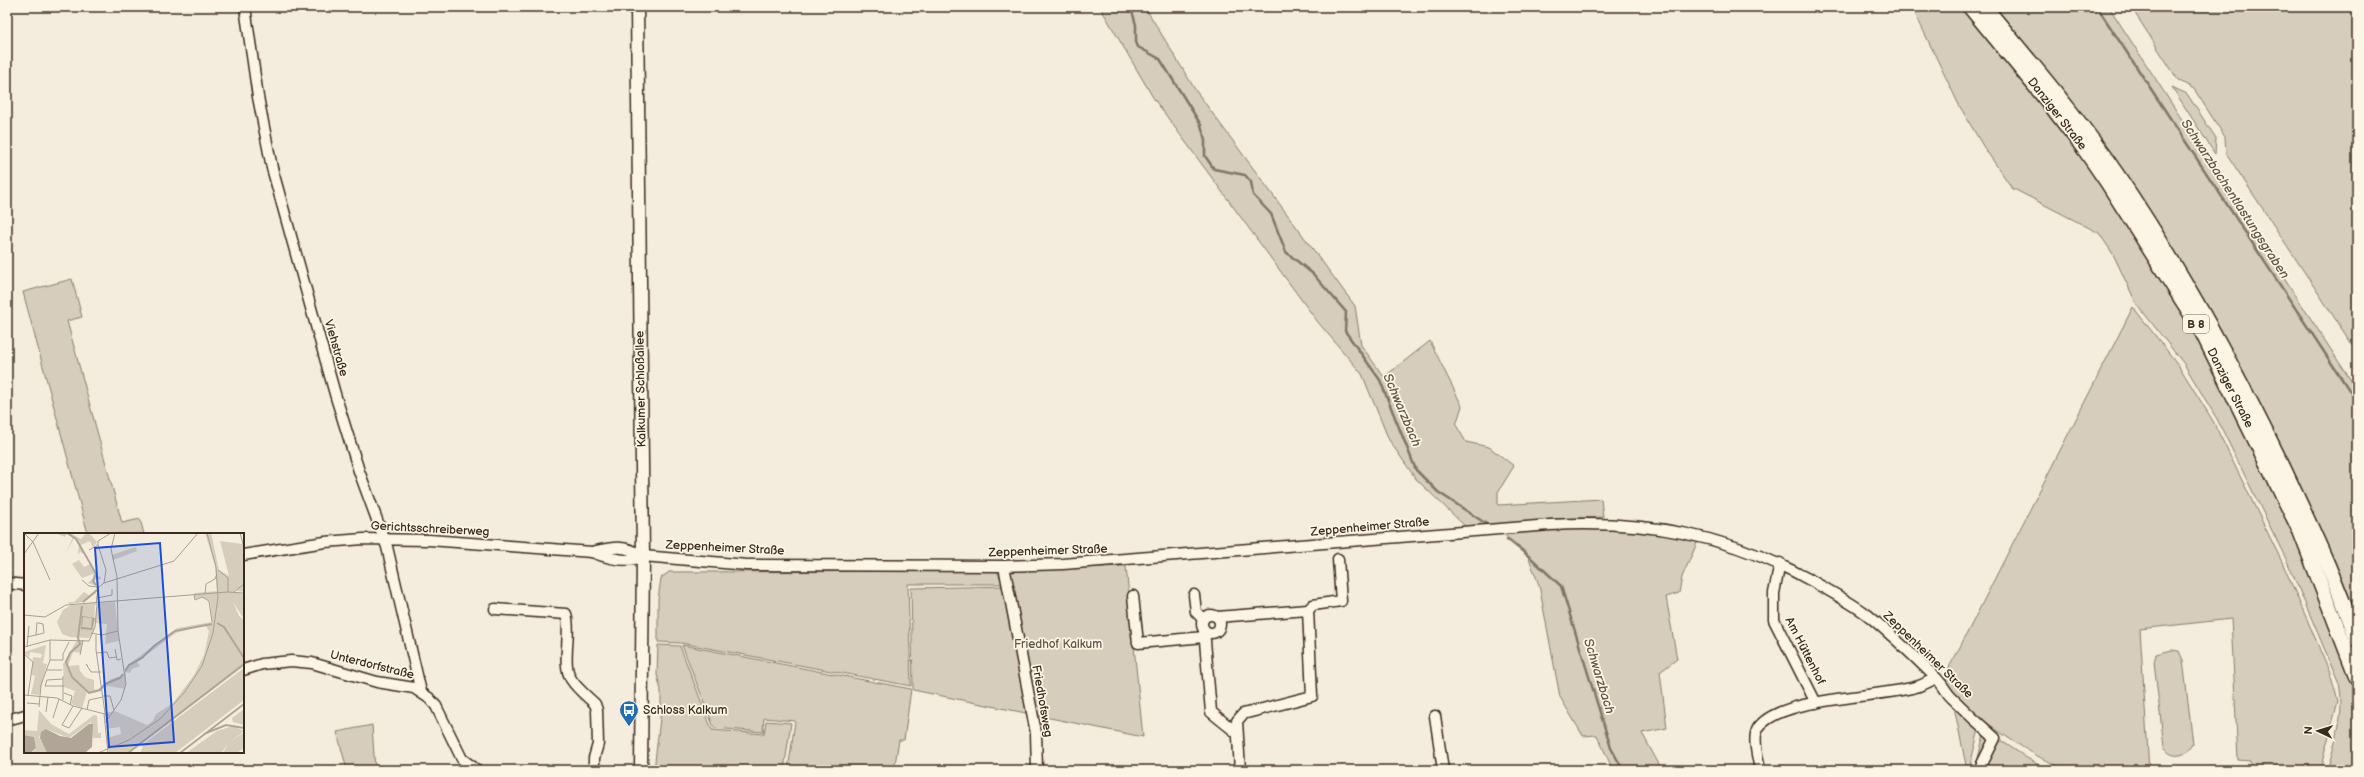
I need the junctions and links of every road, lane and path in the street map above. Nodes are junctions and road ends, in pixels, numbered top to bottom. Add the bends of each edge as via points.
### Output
1 (245, 7) edge
2 (637, 7) edge
3 (1970, 7) edge
4 (1985, 7) edge
5 (385, 539) junction
6 (244, 555) edge
7 (643, 556) junction
8 (1338, 559) dead end
9 (1780, 564) junction
10 (1004, 566) junction
11 (7, 583) edge
12 (24, 585) edge
13 (1194, 595) dead end
14 (1133, 596) dead end
15 (494, 609) dead end
16 (1308, 610) junction
17 (1217, 617) junction
18 (1204, 629) junction
19 (2357, 640) edge
20 (244, 670) edge
21 (1936, 678) junction
22 (2357, 678) edge
23 (421, 692) junction
24 (1816, 703) junction
25 (24, 715) edge
26 (1435, 716) dead end
27 (7, 720) edge
28 (1237, 733) junction
29 (473, 769) edge
30 (594, 770) edge
31 (641, 770) edge
32 (1036, 770) edge
33 (1240, 770) edge
34 (1444, 770) edge
35 (1760, 770) edge
36 (1979, 770) edge

1 - 5 street, Viehstraße via 258,97 272,168 335,394 359,471
2 - 7 main road, Kalkumer Schloßallee
3 - 22 highway, Danziger Straße / B 8 via 2050,103 2089,157 2201,330 2300,531
4 - 19 highway, Danziger Straße / B 8 via 2107,160 2210,324 2312,528
5 - 6 street, Gerichtsschreiberweg via 324,542
5 - 7 street, Gerichtsschreiberweg via 592,552 620,547 631,548
5 - 23 street, Viehstraße
7 - 10 street, Zeppenheimer Straße via 747,565
7 - 31 main road, Kalkumer Schloßallee
8 - 16 street via 1341,601 1313,605
9 - 10 street, Zeppenheimer Straße via 1710,538 1637,525 1583,523 1121,561
9 - 21 street, Zeppenheimer Straße via 1868,616
9 - 24 street, Am Hüttenhof via 1774,593 1774,620
10 - 32 street, Friedhofsweg via 1036,733
11 - 12 street
13 - 18 street via 1196,612
14 - 18 street via 1138,643
15 - 30 street via 566,614 569,624 570,678 595,704 597,710 598,744
16 - 17 street
16 - 28 street via 1312,696 1243,714 1237,721
17 - 18 street via 1210,615
17 - 18 street via 1220,625 1216,631 1209,632
18 - 28 street via 1211,712
20 - 23 street, Unterdorfstraße via 275,662 312,663 377,682 414,688
21 - 24 street, Am Hüttenhof via 1919,686
21 - 36 street, Zeppenheimer Straße via 1949,695 1995,738
23 - 29 street, Unterdorfstraße via 436,706 462,759
24 - 35 street, Am Hüttenhof via 1772,716 1758,728 1756,735
25 - 27 street
26 - 34 street
28 - 33 street

